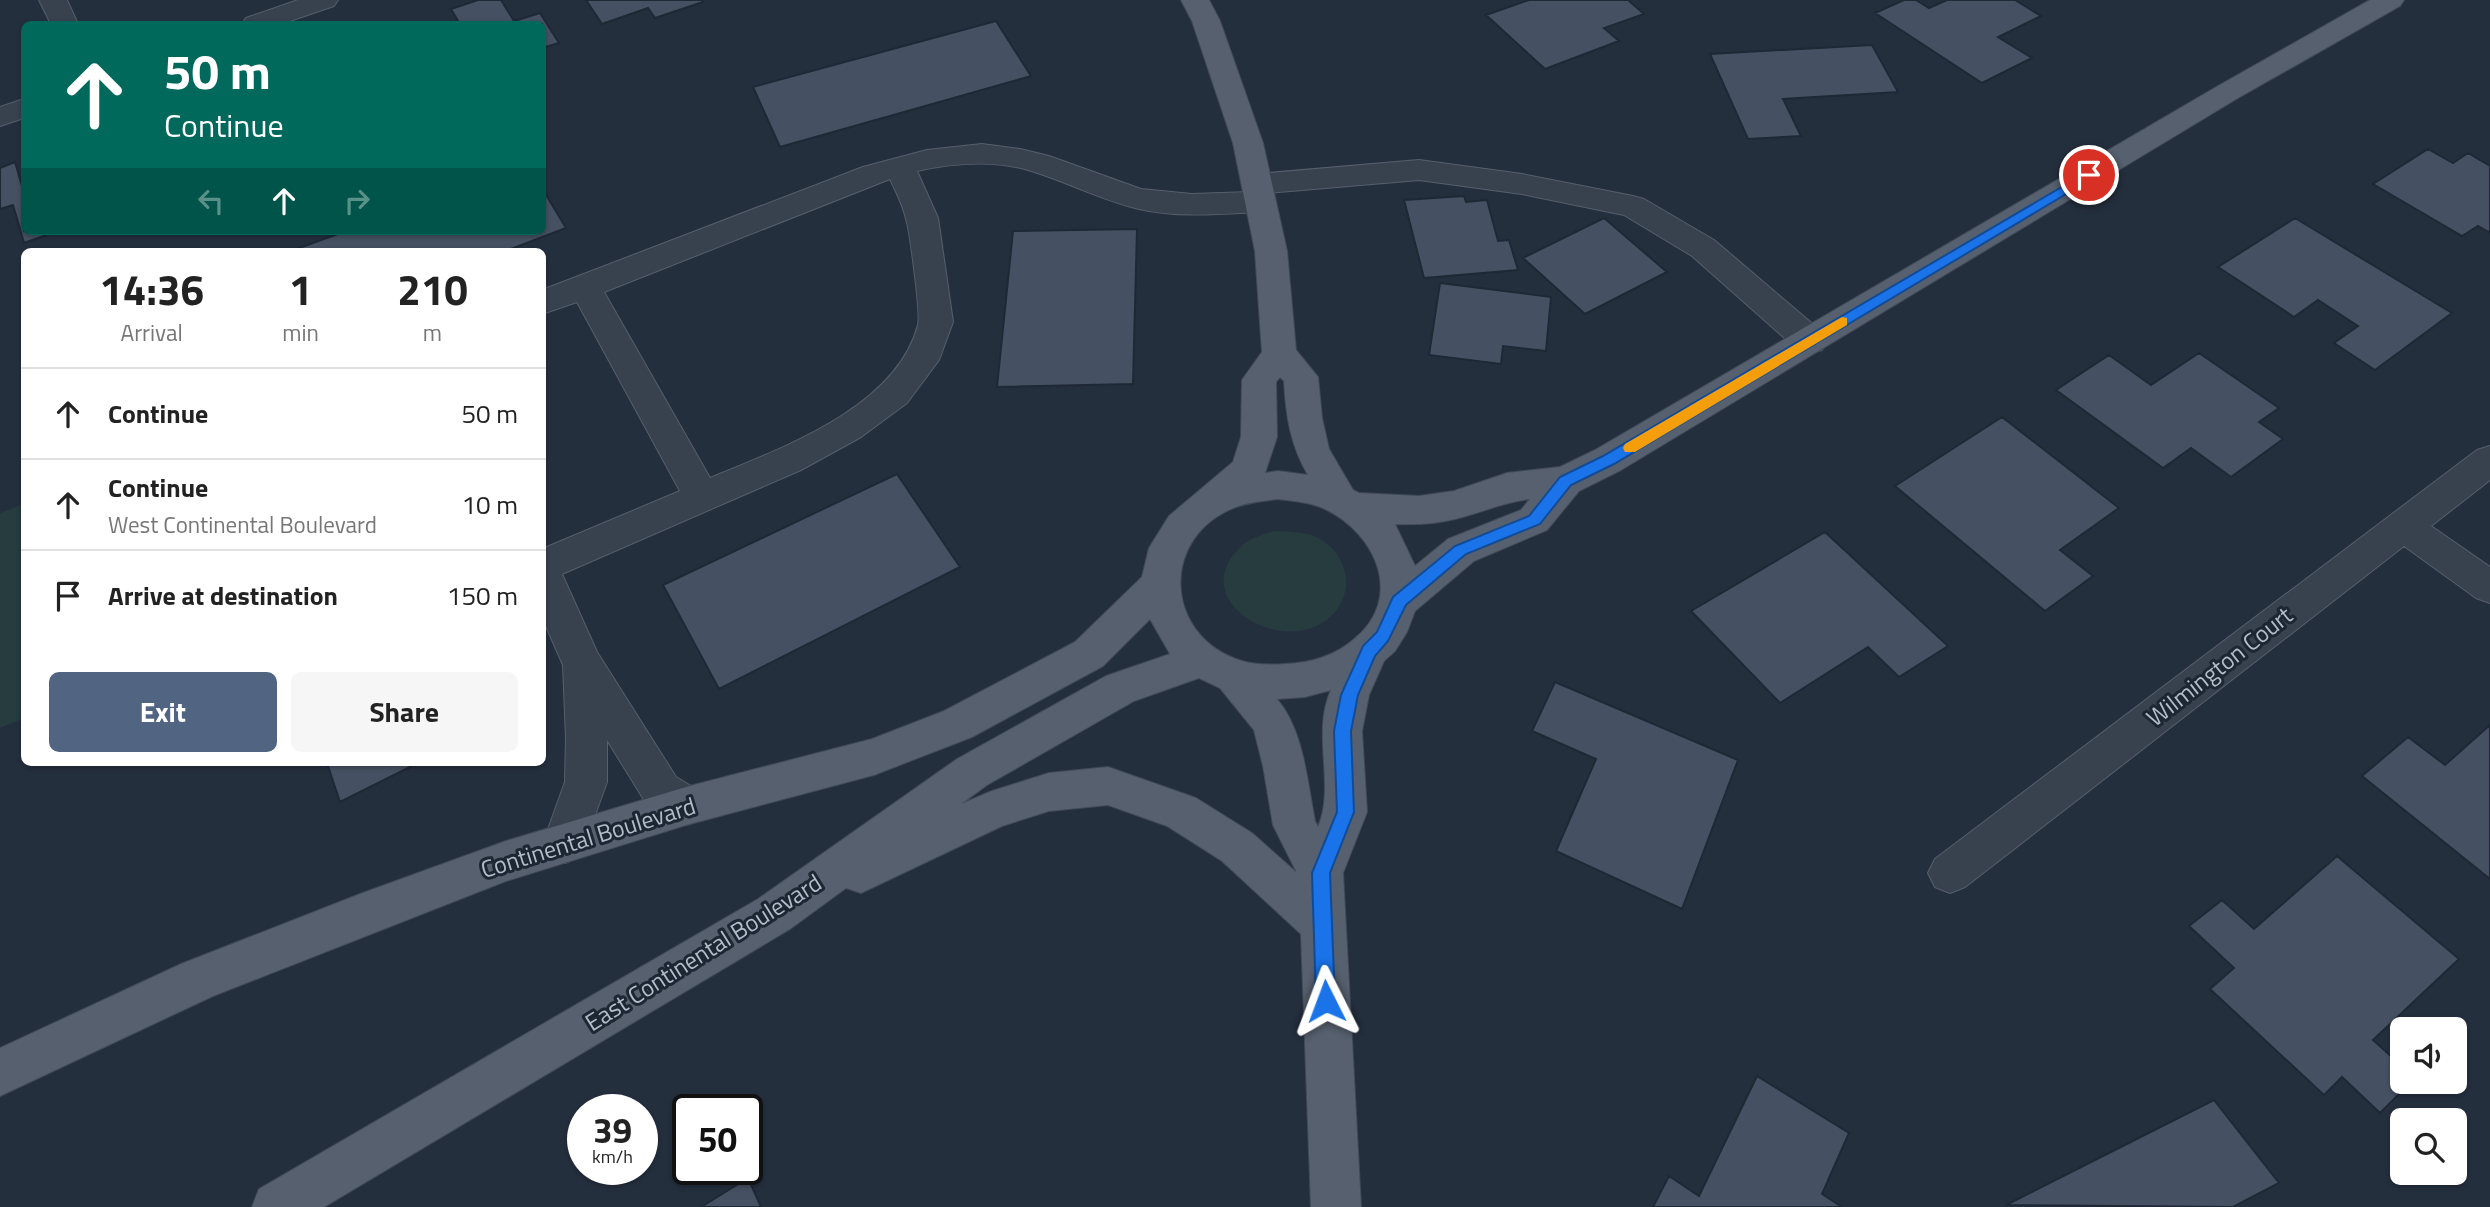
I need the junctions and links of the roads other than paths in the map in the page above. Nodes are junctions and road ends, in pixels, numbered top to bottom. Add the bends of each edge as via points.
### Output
1 (54, 0) edge
2 (324, 0) edge
3 (1195, 0) edge
4 (2390, 0) edge
5 (63, 21) edge
6 (264, 21) edge
7 (21, 109) edge
8 (0, 117) edge
9 (900, 166) junction
10 (1259, 193) junction
11 (584, 287) junction
12 (546, 301) edge
13 (1810, 341) junction
14 (1279, 354) junction
15 (2490, 460) edge
16 (1566, 481) junction
17 (702, 497) junction
18 (1215, 500) junction
19 (1347, 503) junction
20 (2402, 525) junction
21 (546, 567) edge
22 (546, 579) edge
23 (1159, 585) junction
24 (2490, 587) edge
25 (1399, 602) junction
26 (1369, 651) junction
27 (581, 662) junction
28 (1218, 668) junction
29 (686, 806) junction
30 (565, 843) junction
31 (1321, 873) junction
32 (1950, 873) dead end
33 (774, 914) junction
34 (1322, 923) junction
35 (0, 1072) edge
36 (276, 1207) edge
37 (1336, 1207) edge

1 - 5 street
2 - 6 street
3 - 10 main road via 1227,78
4 - 13 main road
7 - 8 street
9 - 10 street via 981,154 1020,157 1124,195 1157,202 1181,205
9 - 11 street
9 - 17 street via 922,218 936,322 922,360 895,394 849,428
10 - 13 street via 1419,170 1633,206 1703,248
10 - 14 main road via 1271,251
11 - 12 street
11 - 17 street
13 - 16 main road
14 - 18 main road via 1259,380 1259,437 1250,469
14 - 19 main road via 1301,377 1312,451
15 - 20 street, Wilmington Court
16 - 19 main road via 1507,487 1419,512
16 - 25 main road via 1534,520 1461,550
17 - 21 street
18 - 19 main road via 1245,489 1278,485 1310,489
18 - 23 main road via 1174,536
19 - 25 main road via 1377,526 1392,549 1400,575
20 - 24 street
20 - 32 street, Wilmington Court
22 - 27 street
23 - 28 main road via 1164,612 1180,638
23 - 29 main road, Continental Boulevard via 1089,654 958,724 874,757
25 - 26 main road via 1383,637
26 - 28 main road via 1340,670 1307,680 1270,682
26 - 31 main road via 1349,695 1342,731 1346,812
27 - 29 street via 661,790
27 - 30 street via 586,782
28 - 31 main road via 1272,722 1294,825
28 - 33 main road, East Continental Boulevard via 1120,688 972,772
29 - 30 main road, Continental Boulevard
30 - 35 main road, Continental Boulevard via 506,861 197,979
31 - 34 main road
33 - 34 main road via 992,810 1049,792 1108,786 1181,812 1237,847
33 - 36 main road, East Continental Boulevard
34 - 37 main road

